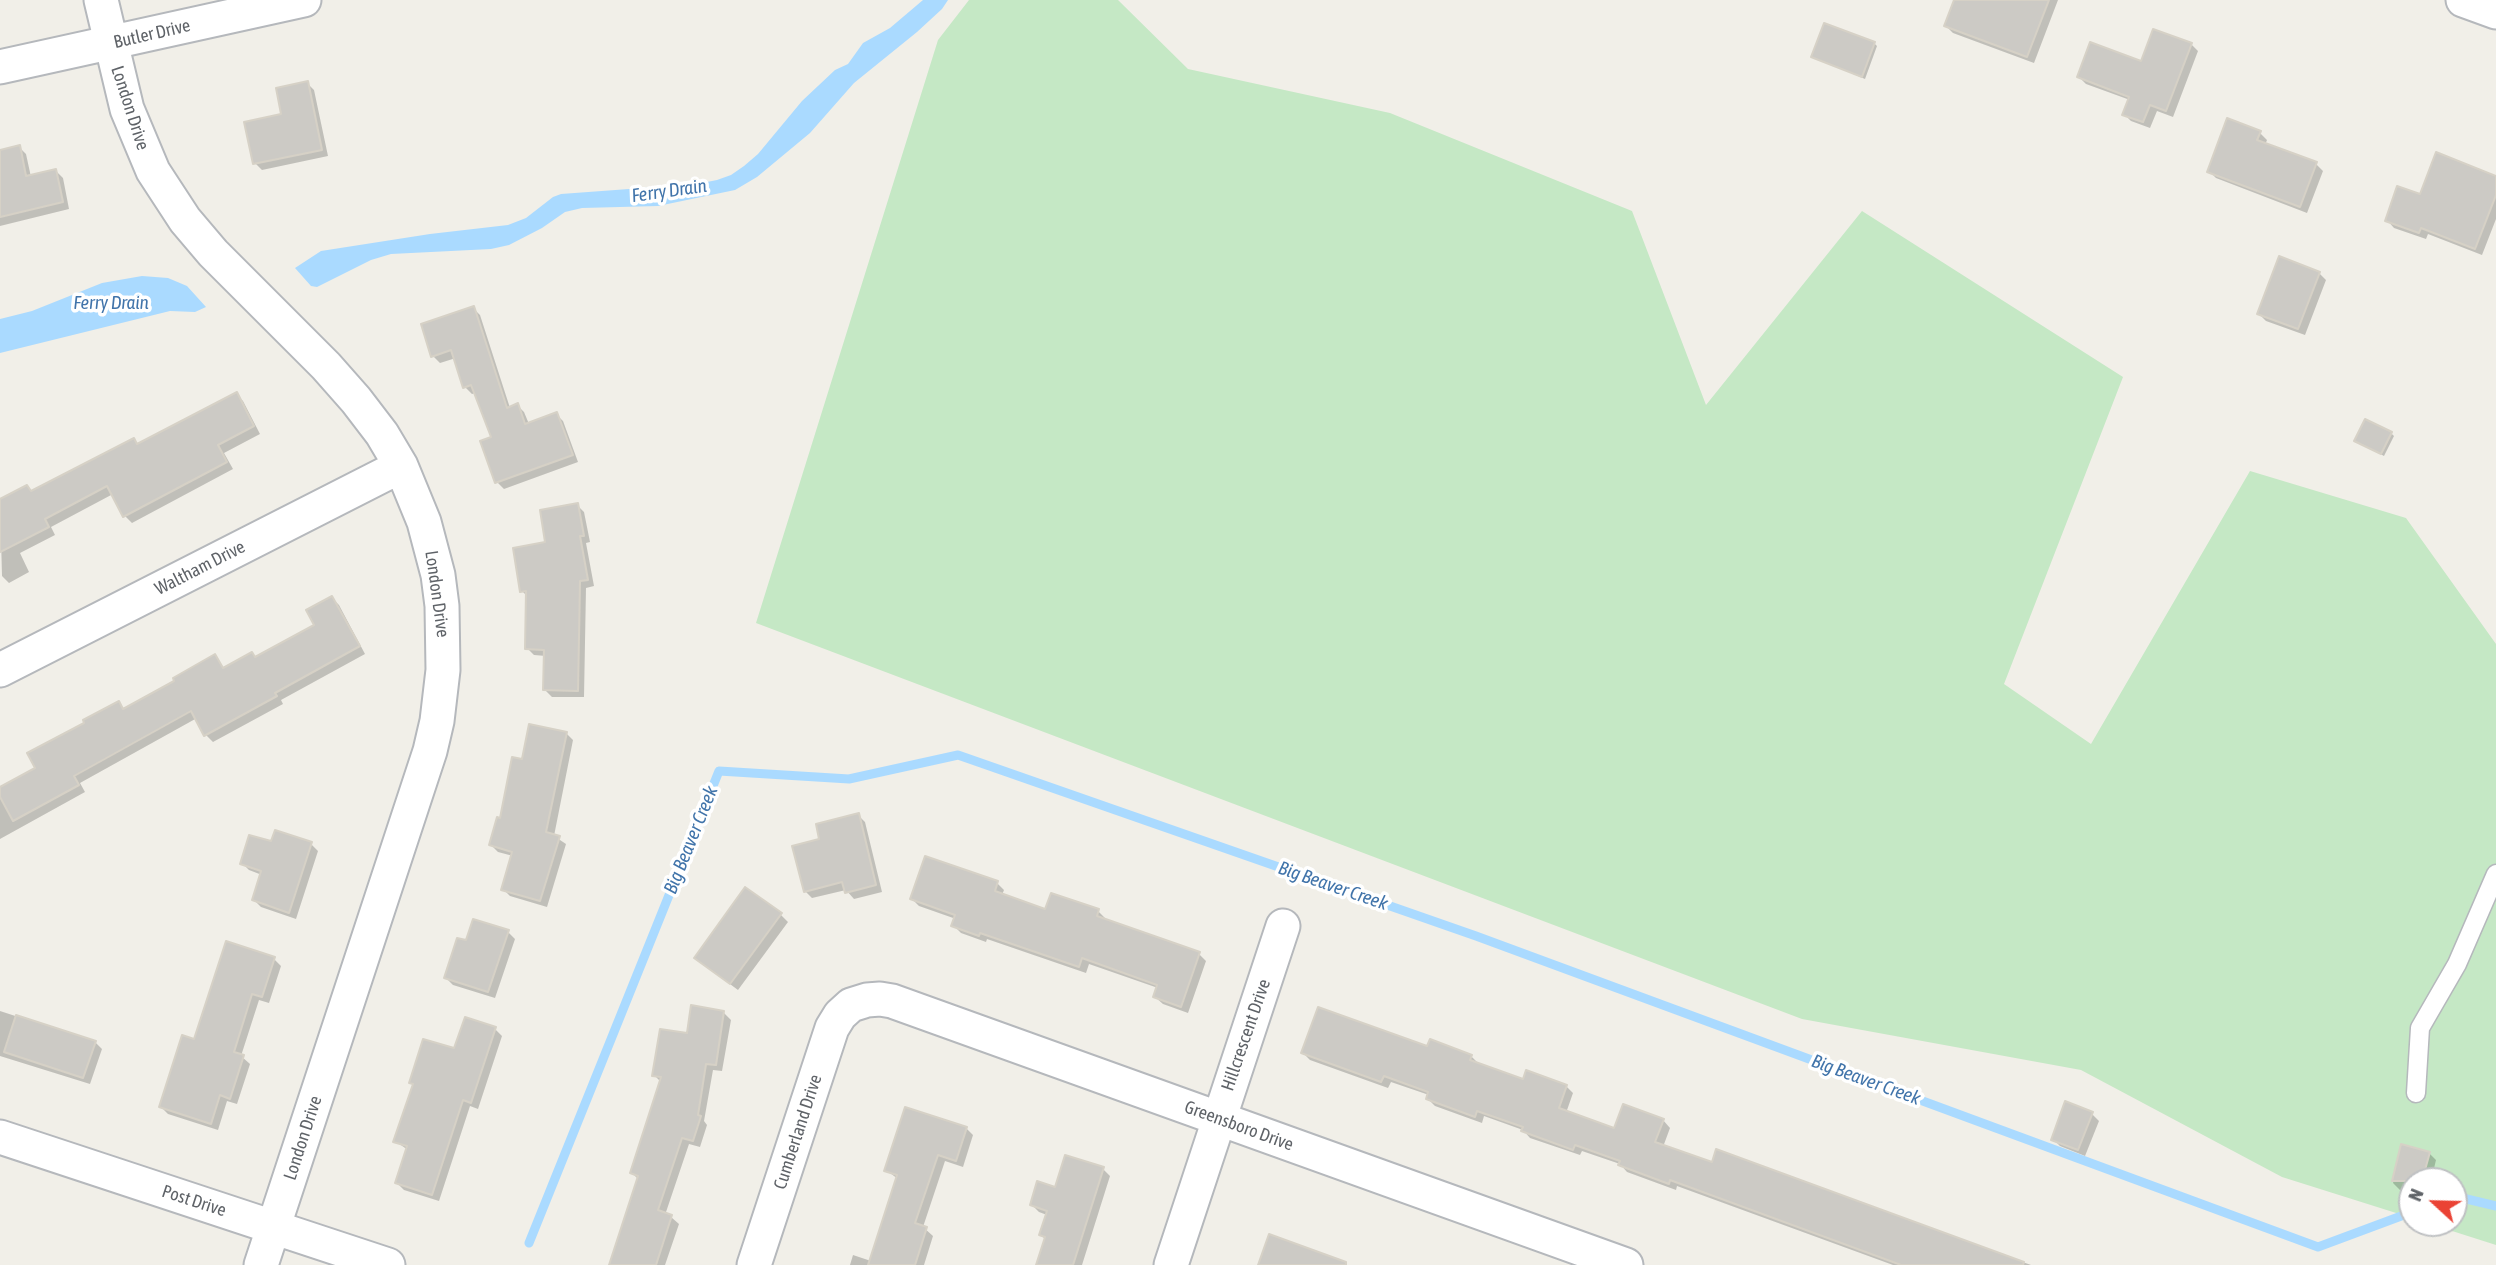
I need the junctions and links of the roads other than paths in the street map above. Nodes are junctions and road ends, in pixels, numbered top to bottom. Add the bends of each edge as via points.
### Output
1 (101, 0) edge
2 (304, 0) edge
3 (2463, 0) edge
4 (2496, 12) edge
5 (111, 43) junction
6 (0, 67) edge
7 (401, 466) junction
8 (0, 670) edge
9 (2496, 874) edge
10 (1283, 926) dead end
11 (852, 1005) joint
12 (2416, 1093) dead end
13 (1218, 1119) junction
14 (0, 1137) edge
15 (274, 1227) junction
16 (261, 1265) edge
17 (388, 1265) edge
18 (754, 1265) edge
19 (1171, 1265) edge
20 (1626, 1265) edge

1 - 5 street, London Drive
2 - 5 street, Butler Drive
3 - 4 street
5 - 6 street, Butler Drive
5 - 7 street, London Drive via 137,138 168,197 213,253 356,400
7 - 8 street, Waltham Drive
7 - 15 street, London Drive via 424,522 441,596 443,670 437,720 424,773
9 - 12 lane via 2457,964 2420,1028
10 - 13 street, Hillcrescent Drive
11 - 13 street, Greensboro Drive via 892,1001
11 - 18 street, Cumberland Drive via 832,1028
13 - 19 street, Hillcrescent Drive
13 - 20 street, Greensboro Drive
14 - 15 street, Post Drive
15 - 16 street, London Drive
15 - 17 street, Post Drive

